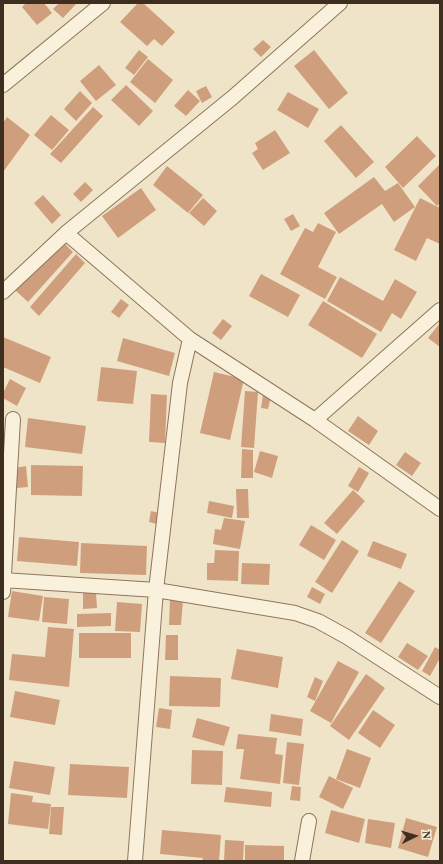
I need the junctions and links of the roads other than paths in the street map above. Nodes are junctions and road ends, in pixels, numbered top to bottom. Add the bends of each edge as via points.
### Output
1 (103, 3) edge
2 (340, 3) edge
3 (3, 85) edge
4 (66, 233) junction
5 (3, 292) edge
6 (440, 310) edge
7 (190, 339) junction
8 (13, 419) dead end
9 (315, 420) junction
10 (440, 509) edge
11 (3, 584) edge
12 (156, 590) junction
13 (440, 697) edge
14 (309, 822) dead end
15 (135, 861) edge
16 (302, 861) edge

1 - 3 street
2 - 4 street via 232,98
4 - 5 street
4 - 7 street
6 - 9 street
7 - 9 street
7 - 12 street via 180,383
8 - 11 street
9 - 10 street
11 - 12 street
12 - 13 street via 296,613 318,621
12 - 15 street
14 - 16 street

